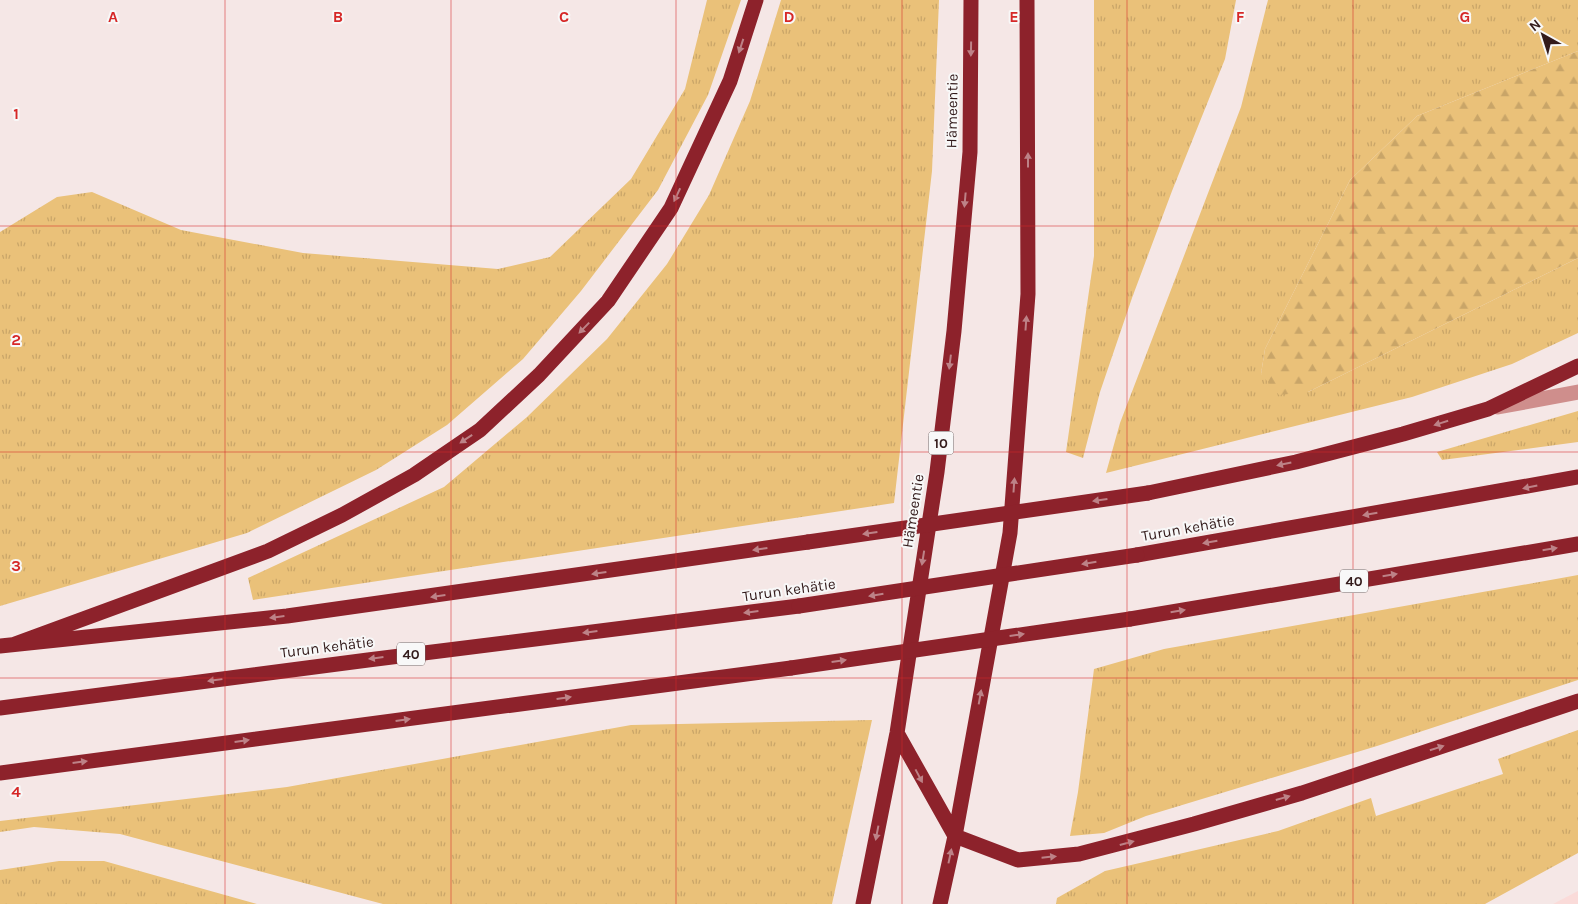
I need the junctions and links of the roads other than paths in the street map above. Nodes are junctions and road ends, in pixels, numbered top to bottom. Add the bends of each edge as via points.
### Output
1 (756, 0) edge
2 (971, 0) edge
3 (1027, 0) edge
4 (1578, 366) edge
5 (1578, 392) edge
6 (1488, 409) junction
7 (1578, 477) edge
8 (1578, 544) edge
9 (8, 645) edge
10 (1578, 701) edge
11 (0, 708) edge
12 (897, 733) junction
13 (0, 773) edge
14 (955, 836) junction
15 (863, 904) edge
16 (940, 904) edge

1 -> 9 highway via 730,82 671,208 608,302 539,375 480,430 414,475 268,552
2 -> 12 highway, Hämeentie / 10 via 970,152 954,331 937,472
14 -> 3 highway via 1010,533 1028,294
4 - 6 highway
5 - 6 lane
6 -> 9 highway, bridge via 1296,462 1148,493 288,616
7 -> 11 highway, Turun kehätie / 40, bridge via 1137,556 799,606
13 -> 8 highway, 40, bridge via 790,668 1130,619
14 -> 10 highway via 1018,860 1079,854 1302,793
12 -> 14 highway
12 -> 15 highway, Hämeentie / 10
16 -> 14 highway

